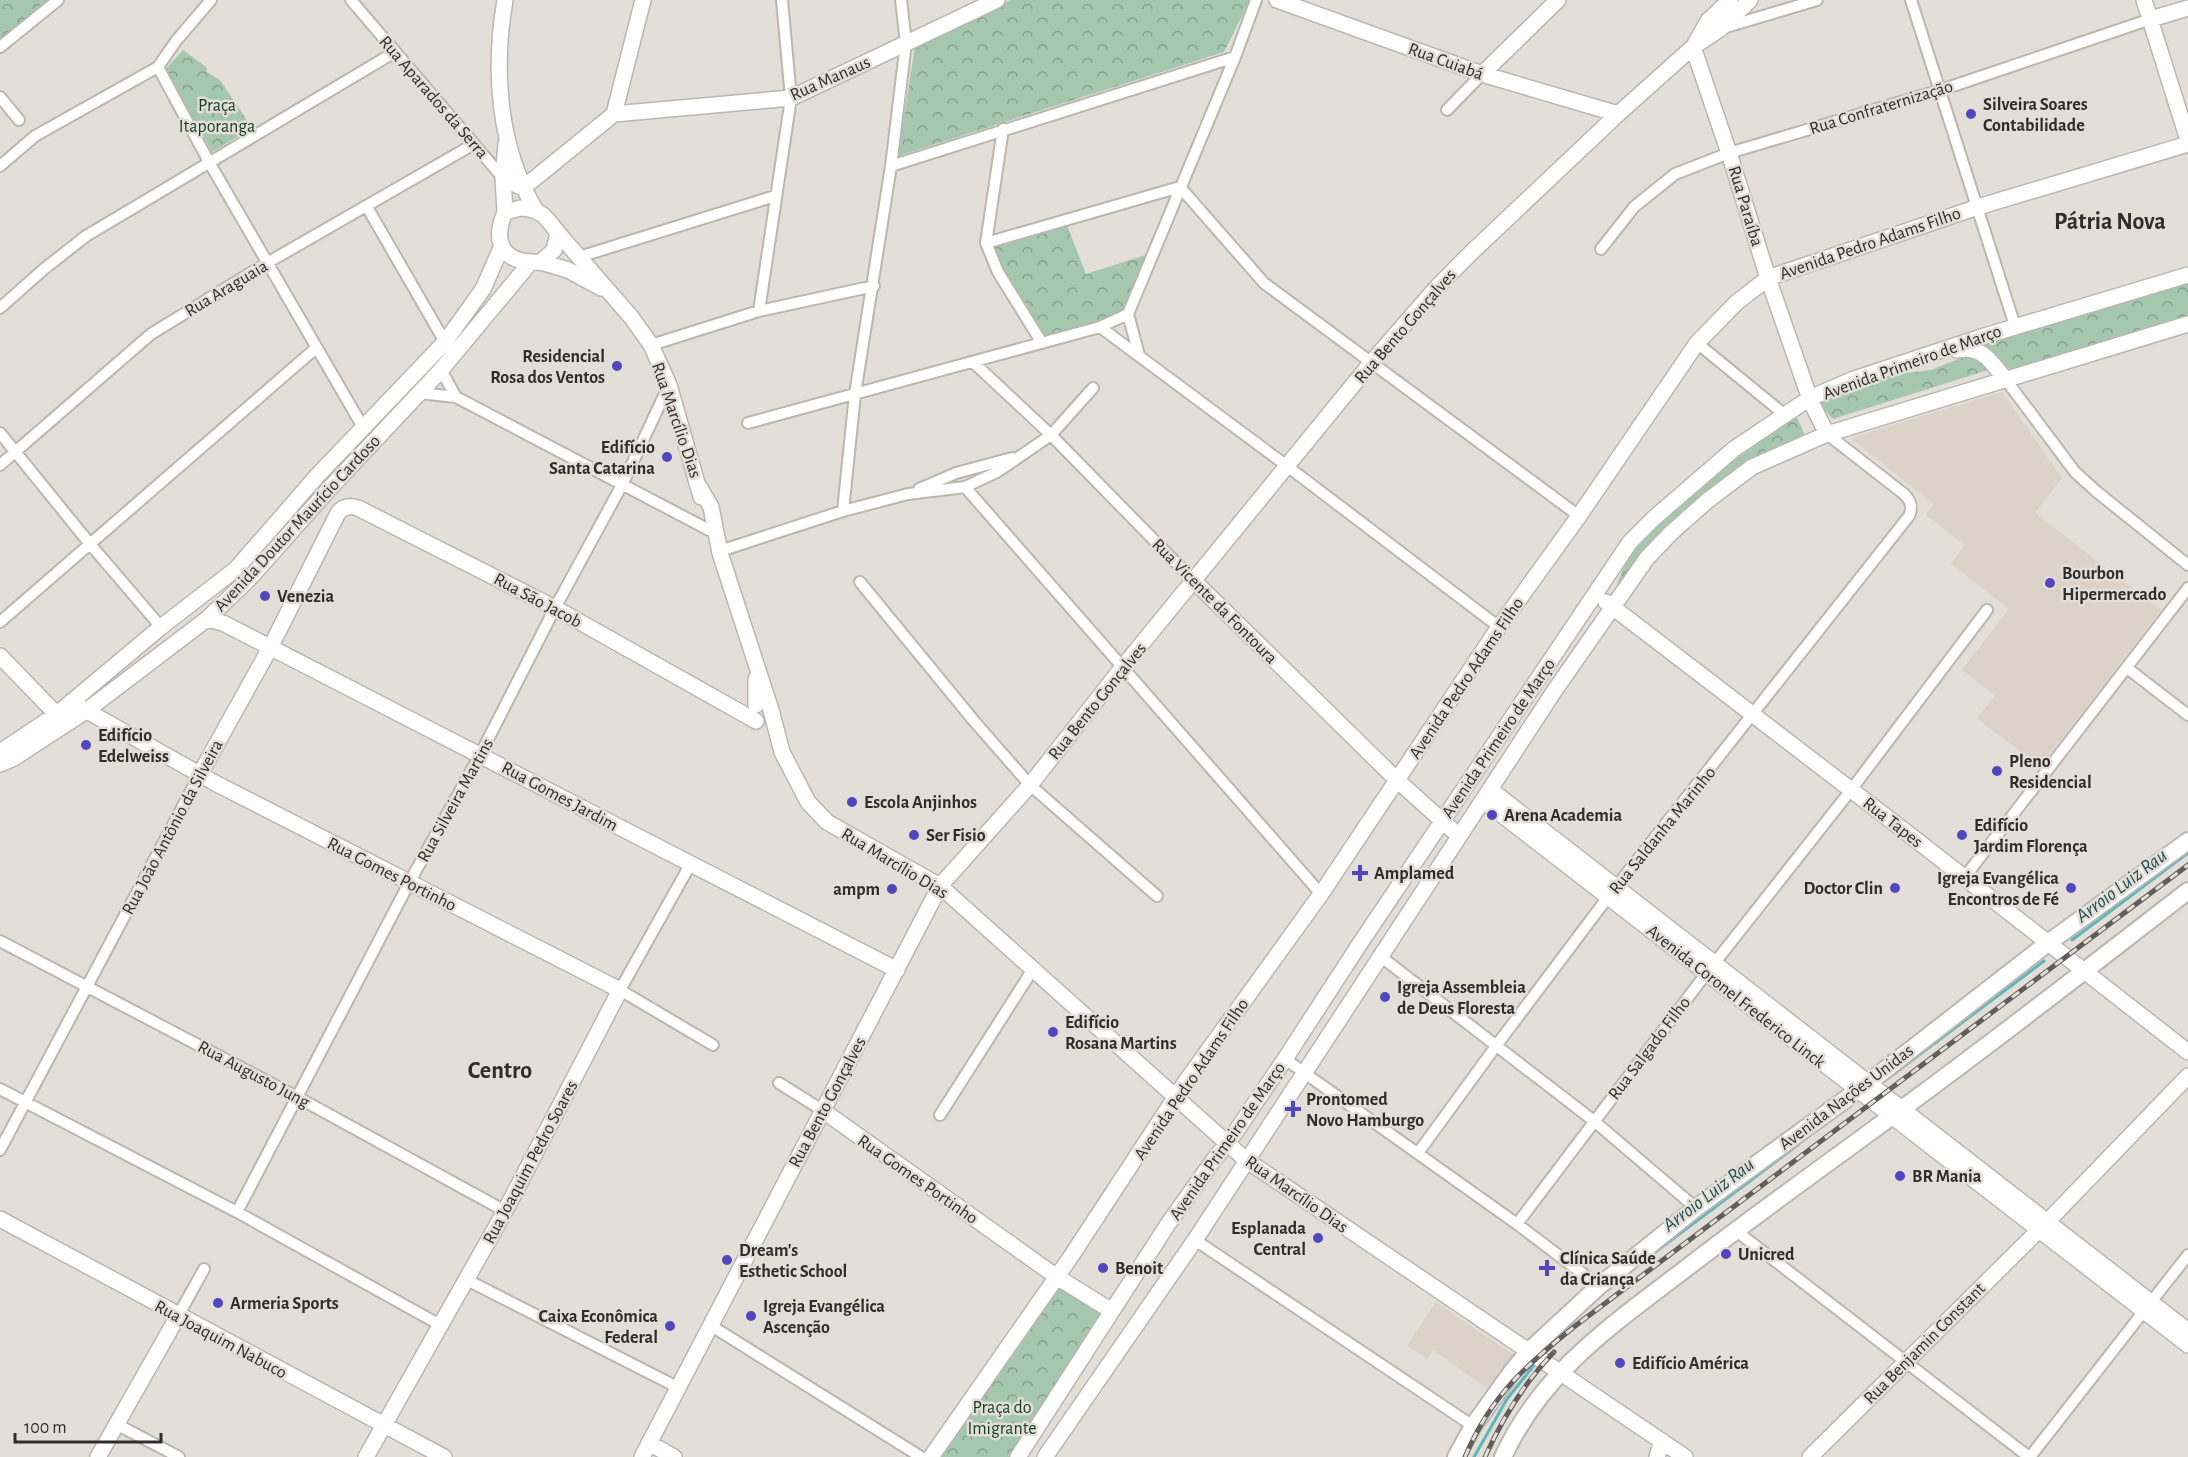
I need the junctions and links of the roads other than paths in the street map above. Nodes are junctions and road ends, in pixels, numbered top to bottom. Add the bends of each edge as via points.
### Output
1 (57, 0) edge
2 (211, 0) edge
3 (351, 0) edge
4 (505, 0) edge
5 (643, 0) edge
6 (782, 0) edge
7 (901, 0) edge
8 (997, 0) edge
9 (1256, 0) edge
10 (1277, 0) edge
11 (1558, 0) edge
12 (1730, 0) edge
13 (1750, 0) edge
14 (1817, 0) edge
15 (1911, 0) edge
16 (2144, 0) edge
17 (2188, 8) edge
18 (2151, 19) junction
19 (1720, 29) junction
20 (906, 43) junction
21 (0, 47) edge
22 (1693, 47) junction
23 (395, 52) junction
24 (1235, 57) junction
25 (158, 68) junction
26 (1482, 74) junction
27 (1941, 90) junction
28 (0, 97) edge
29 (790, 98) junction
30 (1447, 110) dead end
31 (614, 114) junction
32 (1618, 114) junction
33 (19, 120) dead end
34 (1004, 129) junction
35 (507, 135) junction
36 (2188, 142) edge
37 (474, 144) junction
38 (1730, 153) junction
39 (209, 162) junction
40 (0, 166) edge
41 (891, 166) junction
42 (503, 178) junction
43 (1180, 187) junction
44 (523, 188) junction
45 (775, 196) junction
46 (367, 207) junction
47 (1978, 207) junction
48 (535, 209) junction
49 (505, 212) junction
50 (558, 233) junction
51 (986, 243) junction
52 (501, 248) junction
53 (1601, 249) dead end
54 (579, 257) junction
55 (267, 263) junction
56 (535, 263) junction
57 (2188, 275) edge
58 (1768, 278) junction
59 (874, 286) junction
60 (611, 294) junction
61 (0, 308) edge
62 (759, 311) junction
63 (1128, 314) junction
64 (2188, 324) edge
65 (2015, 326) junction
66 (1100, 327) junction
67 (444, 342) junction
68 (1042, 343) junction
69 (1697, 343) junction
70 (651, 345) junction
71 (316, 348) junction
72 (1139, 355) junction
73 (1905, 362) junction
74 (974, 363) junction
75 (1371, 363) junction
76 (441, 370) junction
77 (2006, 380) junction
78 (669, 386) junction
79 (1093, 388) dead end
80 (420, 393) junction
81 (855, 394) junction
82 (456, 396) junction
83 (1810, 398) junction
84 (1785, 415) junction
85 (748, 423) dead end
86 (364, 429) junction
87 (0, 433) edge
88 (1827, 434) junction
89 (1051, 435) junction
90 (15, 451) junction
91 (1014, 458) junction
92 (0, 465) edge
93 (1287, 466) junction
94 (622, 483) junction
95 (965, 487) junction
96 (700, 488) junction
97 (908, 494) junction
98 (347, 507) joint
99 (843, 512) junction
100 (1579, 516) junction
101 (709, 530) junction
102 (90, 544) junction
103 (720, 550) junction
104 (2188, 565) edge
105 (1194, 581) junction
106 (860, 582) dead end
107 (2188, 588) edge
108 (1596, 594) junction
109 (228, 599) junction
110 (555, 608) junction
111 (1612, 608) junction
112 (1987, 610) dead end
113 (207, 619) junction
114 (0, 622) edge
115 (223, 623) junction
116 (161, 627) junction
117 (1499, 627) junction
118 (270, 648) junction
119 (0, 656) edge
120 (1122, 668) junction
121 (2127, 668) junction
122 (757, 670) junction
123 (72, 702) junction
124 (771, 710) junction
125 (86, 711) junction
126 (756, 714) junction
127 (2188, 715) edge
128 (1752, 716) junction
129 (61, 719) junction
130 (0, 752) edge
131 (782, 752) junction
132 (480, 755) junction
133 (0, 764) edge
134 (200, 774) junction
135 (1397, 780) junction
136 (1030, 785) junction
137 (1851, 790) junction
138 (1488, 795) junction
139 (1442, 821) junction
140 (1459, 836) junction
141 (2188, 841) edge
142 (690, 865) junction
143 (1964, 878) junction
144 (409, 883) junction
145 (940, 886) junction
146 (2188, 891) edge
147 (1612, 892) junction
148 (1321, 894) junction
149 (1156, 896) dead end
150 (0, 941) edge
151 (2048, 943) junction
152 (1380, 956) junction
153 (1710, 968) junction
154 (1033, 969) junction
155 (897, 970) junction
156 (2083, 972) junction
157 (87, 986) junction
158 (620, 990) junction
159 (713, 1045) dead end
160 (1496, 1046) junction
161 (2188, 1052) edge
162 (1285, 1059) junction
163 (1305, 1073) junction
164 (2188, 1076) edge
165 (778, 1083) dead end
166 (1863, 1086) junction
167 (0, 1089) edge
168 (1176, 1096) junction
169 (297, 1097) junction
170 (25, 1102) junction
171 (822, 1110) junction
172 (1896, 1113) junction
173 (940, 1115) dead end
174 (1594, 1121) junction
175 (1228, 1143) junction
176 (0, 1150) edge
177 (1418, 1153) junction
178 (1246, 1160) junction
179 (1696, 1208) junction
180 (505, 1211) junction
181 (237, 1212) junction
182 (0, 1220) edge
183 (1517, 1224) junction
184 (2043, 1226) junction
185 (1735, 1230) junction
186 (1195, 1240) junction
187 (2188, 1255) edge
188 (204, 1269) dead end
189 (1057, 1276) junction
190 (467, 1280) junction
191 (1599, 1286) junction
192 (2148, 1307) junction
193 (1112, 1311) junction
194 (178, 1316) junction
195 (710, 1325) junction
196 (442, 1326) junction
197 (2188, 1331) edge
198 (2188, 1345) edge
199 (1529, 1351) junction
200 (1906, 1360) junction
201 (1559, 1373) junction
202 (677, 1387) junction
203 (116, 1424) junction
204 (384, 1425) junction
205 (1473, 1426) junction
206 (1662, 1441) junction
207 (646, 1450) edge
208 (98, 1457) edge
209 (178, 1457) edge
210 (366, 1457) edge
211 (444, 1457) edge
212 (674, 1457) edge
213 (921, 1457) edge
214 (931, 1457) edge
215 (1018, 1457) edge
216 (1045, 1457) edge
217 (1456, 1457) edge
218 (1503, 1457) edge
219 (1657, 1457) edge
220 (1685, 1457) edge
221 (1810, 1457) edge
222 (2030, 1457) edge

1 - 21 street
2 - 25 street
3 - 23 street, Rua Aparados da Serra
4 - 35 main road via 498,56
5 - 31 main road
6 - 29 street
7 - 20 street
8 - 20 main road, Rua Manaus
9 - 24 street
10 - 26 main road, Rua Cuiabá
11 - 26 main road
12 - 22 main road, Rua Bento Gonçalves via 1708,21
13 - 19 main road, Rua Bento Gonçalves
14 - 19 street
15 - 27 street
16 - 18 main road
17 - 18 main road, Rua Confraternização
18 - 27 street, Rua Confraternização
18 - 36 main road
19 - 22 main road, Rua Bento Gonçalves
20 - 29 main road, Rua Manaus
20 - 41 street
22 - 32 main road, Rua Bento Gonçalves
22 - 38 main road, Rua Paraíba
23 - 37 street, Rua Aparados da Serra
23 - 39 street
24 - 34 street
24 - 43 street
25 - 39 street
25 - 40 street via 35,136
26 - 30 street
26 - 32 main road, Rua Cuiabá
27 - 38 street, Rua Confraternização
27 - 47 street
28 - 33 street
29 - 31 main road, Rua Manaus
29 - 45 street
31 - 44 main road
32 - 75 main road, Rua Bento Gonçalves via 1462,261
34 - 41 street
34 - 51 street
35 - 42 main road
35 - 44 main road
36 - 47 main road, Avenida Pedro Adams Filho
37 - 42 street, Rua Aparados da Serra
37 - 46 street, Rua Araguaia
38 - 53 street, Rua Confraternização via 1675,174 1651,191
38 - 58 main road, Rua Paraíba
39 - 55 street
39 - 61 street via 86,236
41 - 59 street
42 - 44 main road, Rua Aparados da Serra
42 - 49 main road
43 - 51 street
43 - 63 street
43 - 75 street via 1264,283
44 - 48 main road
45 - 54 street
45 - 62 street
46 - 55 street, Rua Araguaia
46 - 67 street
47 - 58 main road, Avenida Pedro Adams Filho
47 - 65 street
48 - 49 main road
48 - 50 main road
49 - 52 main road via 498,234
50 - 54 main road, Rua Marcílio Dias
50 - 56 main road via 554,250
51 - 68 street via 998,272
52 - 56 main road via 509,256
52 - 67 main road, Avenida Doutor Maurício Cardoso via 483,289
54 - 60 main road, Rua Marcílio Dias
55 - 71 street
55 - 90 street, Rua Araguaia via 151,334
56 - 60 main road, Rua Marcílio Dias via 568,270
56 - 76 main road, Avenida Doutor Maurício Cardoso
57 - 65 main road, Avenida Primeiro de Março
58 - 69 main road, Avenida Pedro Adams Filho via 1736,303
58 - 83 main road, Rua Paraíba
59 - 62 street
59 - 81 street
60 - 70 main road, Rua Marcílio Dias
62 - 70 street
63 - 66 street
63 - 72 street
64 - 77 main road, Avenida Primeiro de Março
65 - 73 main road, Avenida Primeiro de Março
66 - 68 street
66 - 72 street
67 - 86 main road, Avenida Doutor Maurício Cardoso
68 - 74 street
69 - 84 street
69 - 100 main road, Avenida Pedro Adams Filho
70 - 78 main road, Rua Marcílio Dias
71 - 86 street
71 - 102 street
72 - 93 street
73 - 77 main road via 1972,348 1985,355
73 - 83 main road, Avenida Primeiro de Março
74 - 81 street
74 - 89 street, Rua Vicente da Fontoura
75 - 93 main road, Rua Bento Gonçalves
75 - 100 street
76 - 80 main road, Avenida Doutor Maurício Cardoso
76 - 82 street
77 - 88 main road, Avenida Primeiro de Março
77 - 104 street via 2075,472
78 - 94 street, Rua Silveira Martins
78 - 96 main road, Rua Marcílio Dias
79 - 89 street
80 - 82 street
80 - 109 main road, Avenida Doutor Maurício Cardoso
81 - 85 street
81 - 99 street
82 - 94 street
83 - 84 main road, Avenida Primeiro de Março
83 - 88 main road, Rua Paraíba
84 - 108 main road, Avenida Primeiro de Março via 1734,449 1654,518 1630,542
86 - 116 main road, Avenida Doutor Maurício Cardoso via 236,569
87 - 90 street
88 - 111 main road, Avenida Primeiro de Março via 1752,467 1707,501 1647,558
88 - 128 street, Rua Saldanha Marinho via 1904,494 1911,511
89 - 91 street
89 - 105 street, Rua Vicente da Fontoura
90 - 92 street, Rua Araguaia
90 - 102 street
91 - 95 street via 997,472
91 - 97 street via 956,473
93 - 105 main road, Rua Bento Gonçalves
93 - 117 street
94 - 101 street
94 - 110 street, Rua Silveira Martins
95 - 97 street
95 - 120 street
96 - 101 main road, Rua Marcílio Dias
96 - 103 main road, Rua Marcílio Dias via 711,507
97 - 99 street
98 - 110 main road, Rua São Jacob via 358,508
98 - 118 main road, Rua João Antônio da Silveira via 339,511
99 - 103 street
100 - 117 main road, Avenida Pedro Adams Filho
101 - 103 main road, Rua Marcílio Dias
102 - 114 street
102 - 116 street
103 - 122 main road, Rua Marcílio Dias
105 - 120 main road, Rua Bento Gonçalves
105 - 135 main road, Rua Vicente da Fontoura
106 - 136 street
107 - 121 street
108 - 111 main road, Rua Tapes
108 - 139 main road, Avenida Primeiro de Março
109 - 113 main road, Avenida Doutor Maurício Cardoso
109 - 115 main road
110 - 126 main road, Rua São Jacob via 725,702
110 - 132 street, Rua Silveira Martins
111 - 128 main road, Rua Tapes
111 - 138 main road, Avenida Primeiro de Março
112 - 137 street, Rua Salgado Filho
113 - 115 main road, Rua Gomes Jardim
113 - 125 main road, Avenida Doutor Maurício Cardoso
115 - 118 main road, Rua Gomes Jardim
116 - 123 main road, Avenida Doutor Maurício Cardoso
117 - 135 main road, Avenida Pedro Adams Filho
118 - 132 main road, Rua Gomes Jardim
118 - 134 main road, Rua João Antônio da Silveira
119 - 129 main road
120 - 136 main road, Rua Bento Gonçalves
120 - 148 street
121 - 127 street
121 - 143 street
122 - 124 main road, Rua Marcílio Dias
122 - 126 main road, Rua Marcílio Dias
123 - 125 main road, Rua Gomes Portinho
123 - 129 main road, Avenida Doutor Maurício Cardoso
124 - 126 main road via 764,722
124 - 131 main road, Rua Marcílio Dias
125 - 129 main road, Avenida Doutor Maurício Cardoso
125 - 134 main road, Rua Gomes Portinho
126 - 131 main road, Rua Marcílio Dias
128 - 137 main road, Rua Tapes
128 - 147 street, Rua Saldanha Marinho
129 - 130 main road, Avenida Doutor Maurício Cardoso
129 - 133 main road, Avenida Doutor Maurício Cardoso via 14,758
131 - 145 main road, Rua Marcílio Dias via 808,801 827,822
132 - 142 main road, Rua Gomes Jardim
132 - 144 street, Rua Silveira Martins
134 - 144 main road, Rua Gomes Portinho
134 - 157 street, Rua João Antônio da Silveira
135 - 139 main road, Rua Vicente da Fontoura
135 - 148 main road, Avenida Pedro Adams Filho
136 - 145 main road, Rua Bento Gonçalves
136 - 149 street
137 - 143 main road, Rua Tapes
137 - 153 street, Rua Salgado Filho
138 - 140 main road, Avenida Primeiro de Março
138 - 147 main road, Avenida Coronel Frederico Linck
139 - 140 main road, Rua Vicente da Fontoura
139 - 162 main road, Avenida Primeiro de Março
140 - 152 main road, Avenida Primeiro de Março
141 - 151 main road, Avenida Nações Unidas
142 - 155 main road, Rua Gomes Jardim
142 - 158 street, Rua Joaquim Pedro Soares
143 - 151 main road, Rua Tapes
144 - 158 main road, Rua Gomes Portinho
144 - 169 street, Rua Silveira Martins
145 - 154 main road, Rua Marcílio Dias
145 - 155 main road, Rua Bento Gonçalves
146 - 156 main road
147 - 153 main road, Avenida Coronel Frederico Linck
147 - 160 street, Rua Saldanha Marinho
148 - 168 main road, Avenida Pedro Adams Filho
150 - 157 street, Rua Augusto Jung
151 - 156 main road, Rua Tapes
151 - 166 main road, Avenida Nações Unidas
152 - 160 street
152 - 163 main road, Avenida Primeiro de Março
153 - 166 main road, Avenida Coronel Frederico Linck
153 - 174 street, Rua Salgado Filho
154 - 168 main road, Rua Marcílio Dias
154 - 173 street
155 - 171 main road, Rua Bento Gonçalves
156 - 161 main road, Rua Tapes
156 - 172 main road
157 - 169 street, Rua Augusto Jung
157 - 170 street, Rua João Antônio da Silveira
158 - 159 street, Rua Gomes Portinho
158 - 180 main road, Rua Joaquim Pedro Soares
160 - 174 street
160 - 177 street, Rua Saldanha Marinho
162 - 163 street
162 - 175 main road, Avenida Primeiro de Março
163 - 177 street
163 - 178 main road, Avenida Primeiro de Março
164 - 184 main road, Rua Benjamin Constant
165 - 171 street, Rua Gomes Portinho
166 - 172 main road, Avenida Coronel Frederico Linck
166 - 179 main road, Avenida Nações Unidas
167 - 170 street
168 - 175 main road, Rua Marcílio Dias
168 - 189 main road, Avenida Pedro Adams Filho
169 - 180 street, Rua Augusto Jung
169 - 181 street, Rua Silveira Martins
170 - 176 street, Rua João Antônio da Silveira
170 - 181 street
171 - 189 main road, Rua Gomes Portinho
171 - 195 main road, Rua Bento Gonçalves
172 - 184 main road, Avenida Coronel Frederico Linck
172 - 185 main road
174 - 179 street
174 - 183 street, Rua Salgado Filho
175 - 178 main road, Rua Marcílio Dias
175 - 193 main road, Avenida Primeiro de Março via 1168,1224
177 - 183 street
178 - 186 main road, Avenida Primeiro de Março
178 - 199 main road, Rua Marcílio Dias
179 - 191 main road, Avenida Nações Unidas
180 - 190 main road, Rua Joaquim Pedro Soares
181 - 196 street
182 - 194 main road, Rua Joaquim Nabuco
183 - 191 street
184 - 192 main road, Avenida Coronel Frederico Linck
184 - 200 main road, Rua Benjamin Constant
185 - 200 street
185 - 201 main road via 1592,1340
186 - 205 street
186 - 216 main road, Avenida Primeiro de Março
187 - 192 street
188 - 194 street
189 - 193 main road, Rua Gomes Portinho
189 - 214 main road, Avenida Pedro Adams Filho
190 - 196 main road, Rua Joaquim Pedro Soares
190 - 202 street
191 - 199 main road, Avenida Nações Unidas
192 - 197 main road, Avenida Coronel Frederico Linck
192 - 198 main road, Avenida Coronel Frederico Linck
192 - 222 street
193 - 215 main road, Avenida Primeiro de Março
194 - 203 main road
194 - 204 main road, Rua Joaquim Nabuco
195 - 202 main road, Rua Bento Gonçalves
195 - 213 street
196 - 204 main road, Rua Joaquim Pedro Soares
199 - 201 main road, Rua Marcílio Dias
199 - 205 main road, Avenida Nações Unidas
200 - 221 main road, Rua Benjamin Constant
200 - 222 street
201 - 206 main road, Rua Marcílio Dias
201 - 218 main road via 1531,1409
202 - 207 main road, Rua Bento Gonçalves
203 - 208 main road
203 - 209 street
204 - 210 main road, Rua Joaquim Pedro Soares
204 - 211 main road, Rua Joaquim Nabuco
205 - 217 main road, Avenida Nações Unidas
206 - 219 main road
206 - 220 main road, Rua Marcílio Dias
207 - 212 main road

